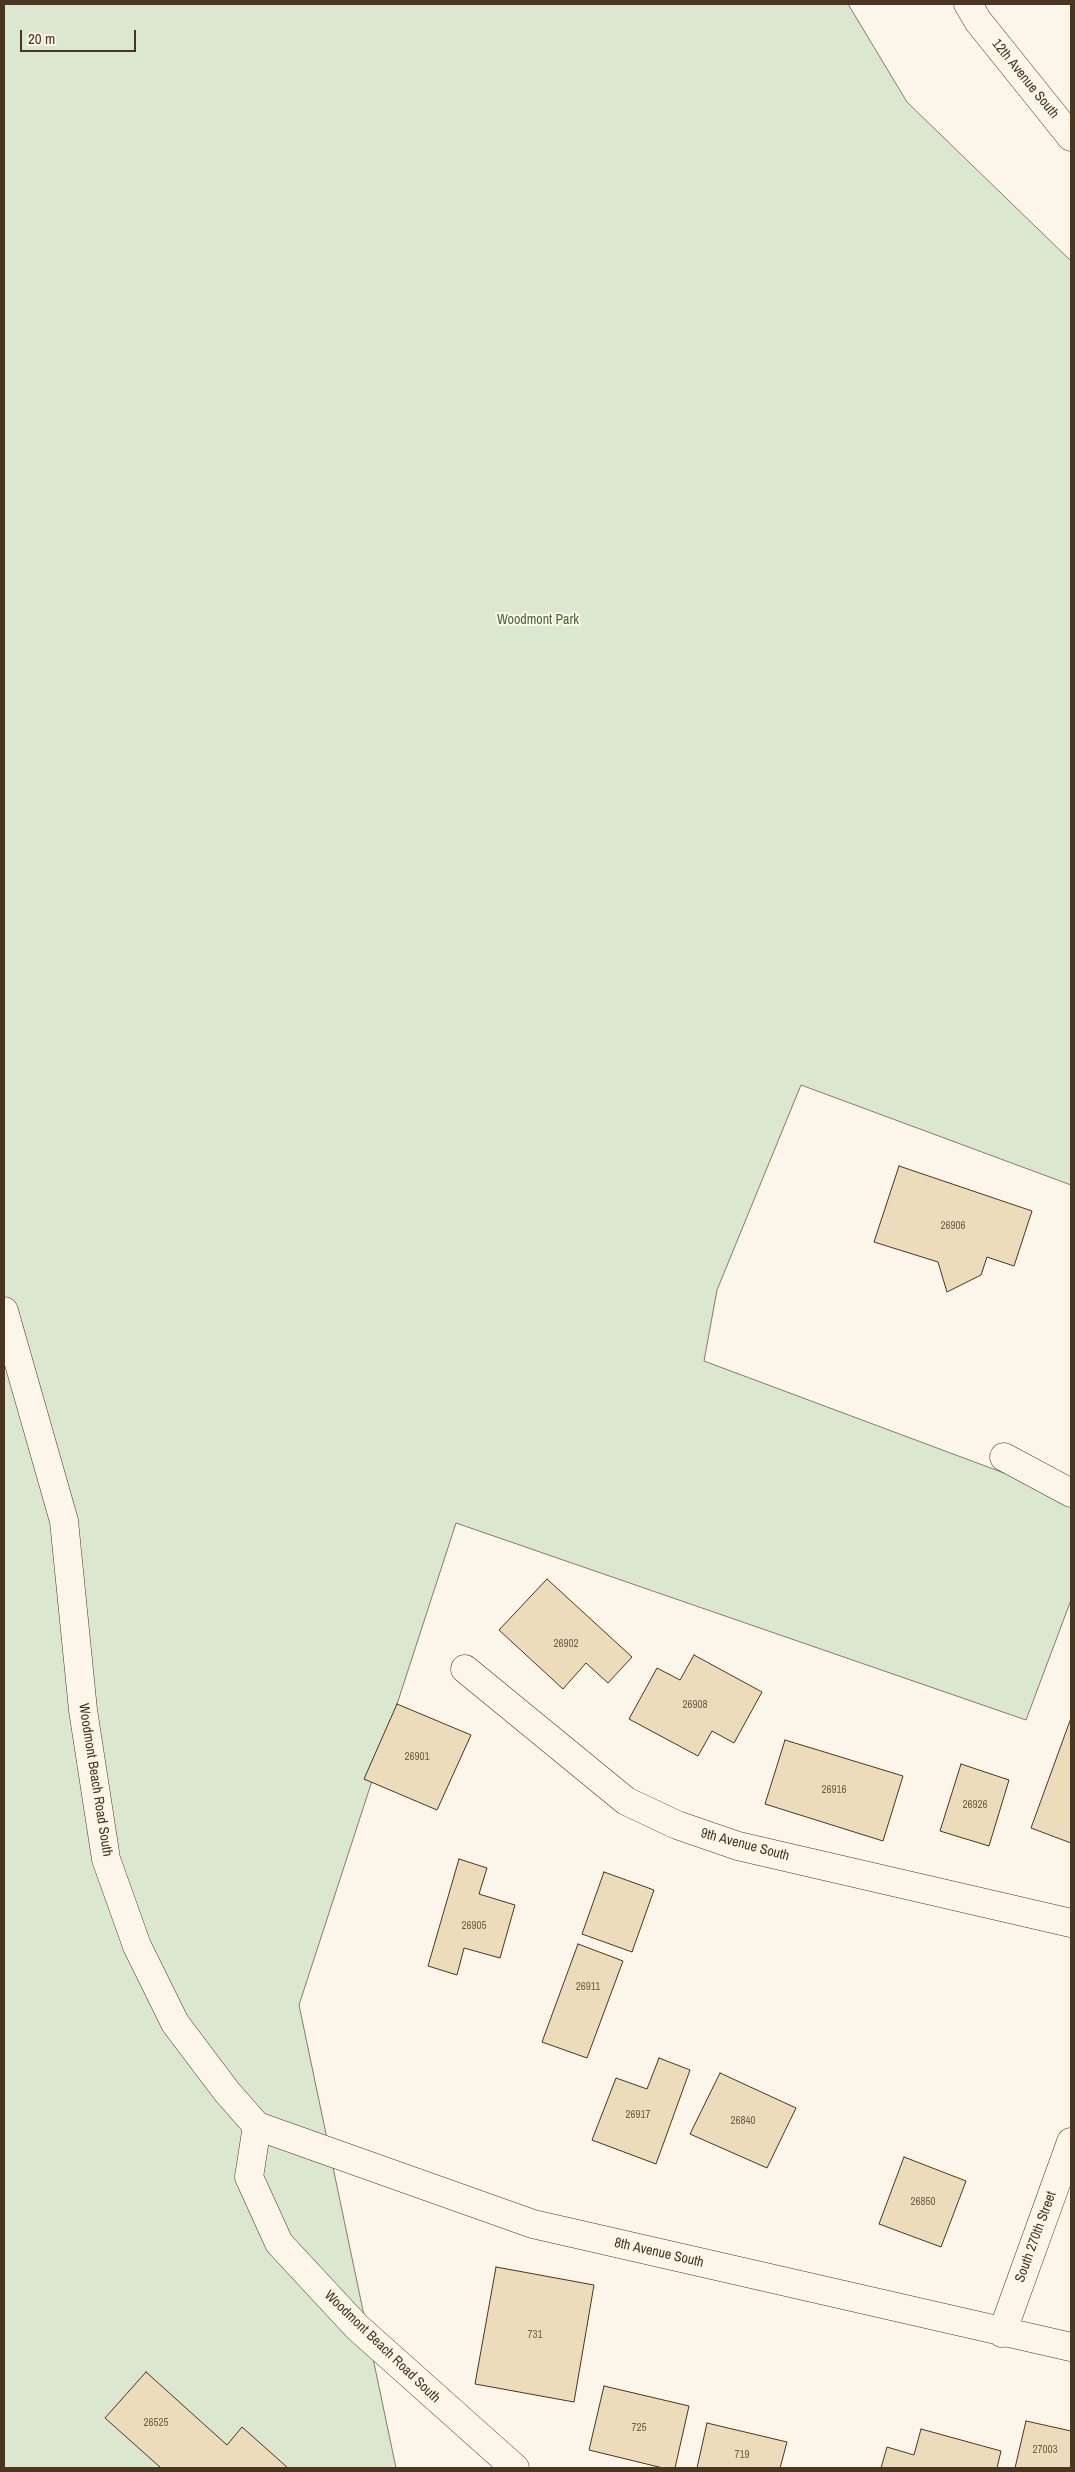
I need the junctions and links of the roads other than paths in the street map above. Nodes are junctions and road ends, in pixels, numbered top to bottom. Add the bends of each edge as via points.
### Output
1 (973, 12) edge
2 (1071, 138) edge
3 (4, 1311) edge
4 (1004, 1457) dead end
5 (1071, 1493) edge
6 (465, 1670) dead end
7 (1071, 1923) edge
8 (256, 2126) junction
9 (1071, 2142) edge
10 (1002, 2333) junction
11 (1071, 2347) edge
12 (514, 2468) edge

1 - 2 street, 12th Avenue South
3 - 8 street, Woodmont Beach Road South via 64,1521 83,1710 106,1859 137,1946 176,2024
4 - 5 street
6 - 7 street, 9th Avenue South via 626,1801 676,1825 738,1846
8 - 10 street, 8th Avenue South via 532,2224
8 - 12 street, Woodmont Beach Road South via 250,2177 279,2244 357,2327
9 - 10 street, South 270th Street
10 - 11 street, 8th Avenue South

